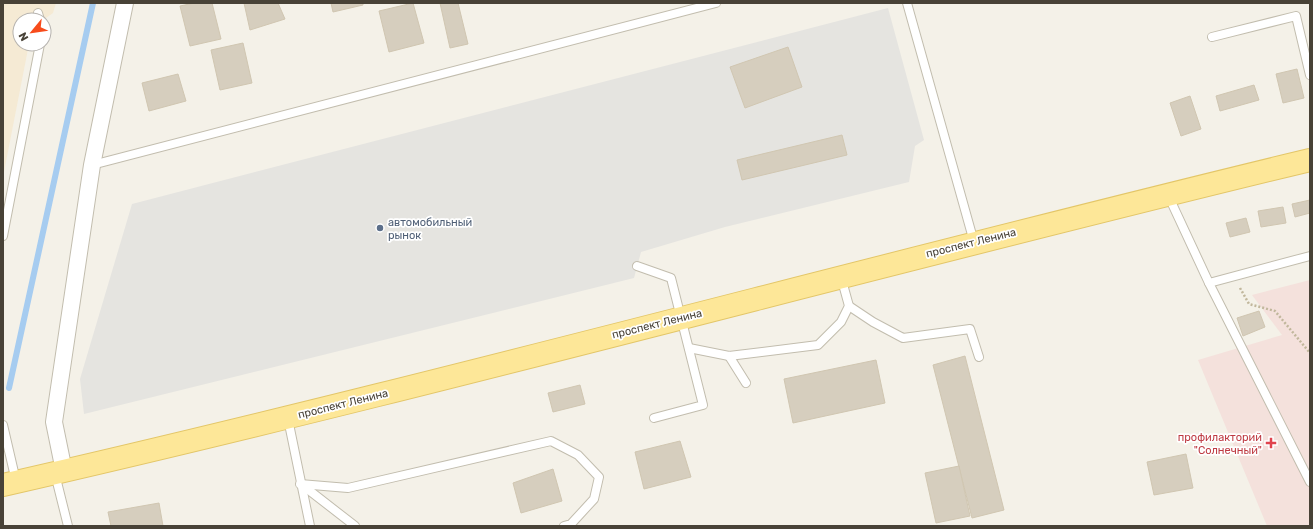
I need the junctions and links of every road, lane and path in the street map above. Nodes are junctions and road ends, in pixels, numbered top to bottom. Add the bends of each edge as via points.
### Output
1 (125, 3) edge
2 (716, 3) edge
3 (907, 3) edge
4 (1212, 37) dead end
5 (38, 52) edge
6 (1310, 75) edge
7 (1310, 160) edge
8 (92, 165) junction
9 (1168, 195) junction
10 (3, 236) edge
11 (974, 242) junction
12 (1310, 256) edge
13 (637, 266) dead end
14 (1234, 276) junction
15 (841, 277) junction
16 (1209, 283) junction
17 (849, 306) junction
18 (682, 318) junction
19 (689, 348) junction
20 (1310, 353) edge
21 (729, 356) junction
22 (979, 357) dead end
23 (746, 383) dead end
24 (288, 418) junction
25 (654, 418) dead end
26 (3, 425) edge
27 (59, 472) junction
28 (1310, 482) edge
29 (9, 484) edge
30 (300, 484) junction
31 (68, 526) edge
32 (310, 526) edge
33 (355, 526) edge
34 (564, 526) edge

1 - 8 street
2 - 8 lane
3 - 11 lane
4 - 6 lane via 1296,16
5 - 10 lane
7 - 9 main road, проспект Ленина
8 - 27 street via 54,422
9 - 11 main road, проспект Ленина
9 - 16 lane
11 - 15 main road, проспект Ленина
12 - 14 lane
13 - 18 lane via 671,278
14 - 16 lane
14 - 20 path via 1249,304 1275,311
15 - 17 lane
15 - 18 main road, проспект Ленина
16 - 28 lane
17 - 21 lane via 841,322 818,345
17 - 22 lane via 904,338 970,330
18 - 19 lane
18 - 24 main road, проспект Ленина
19 - 21 lane
19 - 25 lane via 703,405
21 - 23 lane
24 - 27 main road, проспект Ленина
24 - 30 lane
26 - 29 lane
27 - 29 main road, проспект Ленина
27 - 31 lane
30 - 32 lane
30 - 33 lane
30 - 34 lane via 348,488 551,441 578,454 599,477 594,499 571,524

